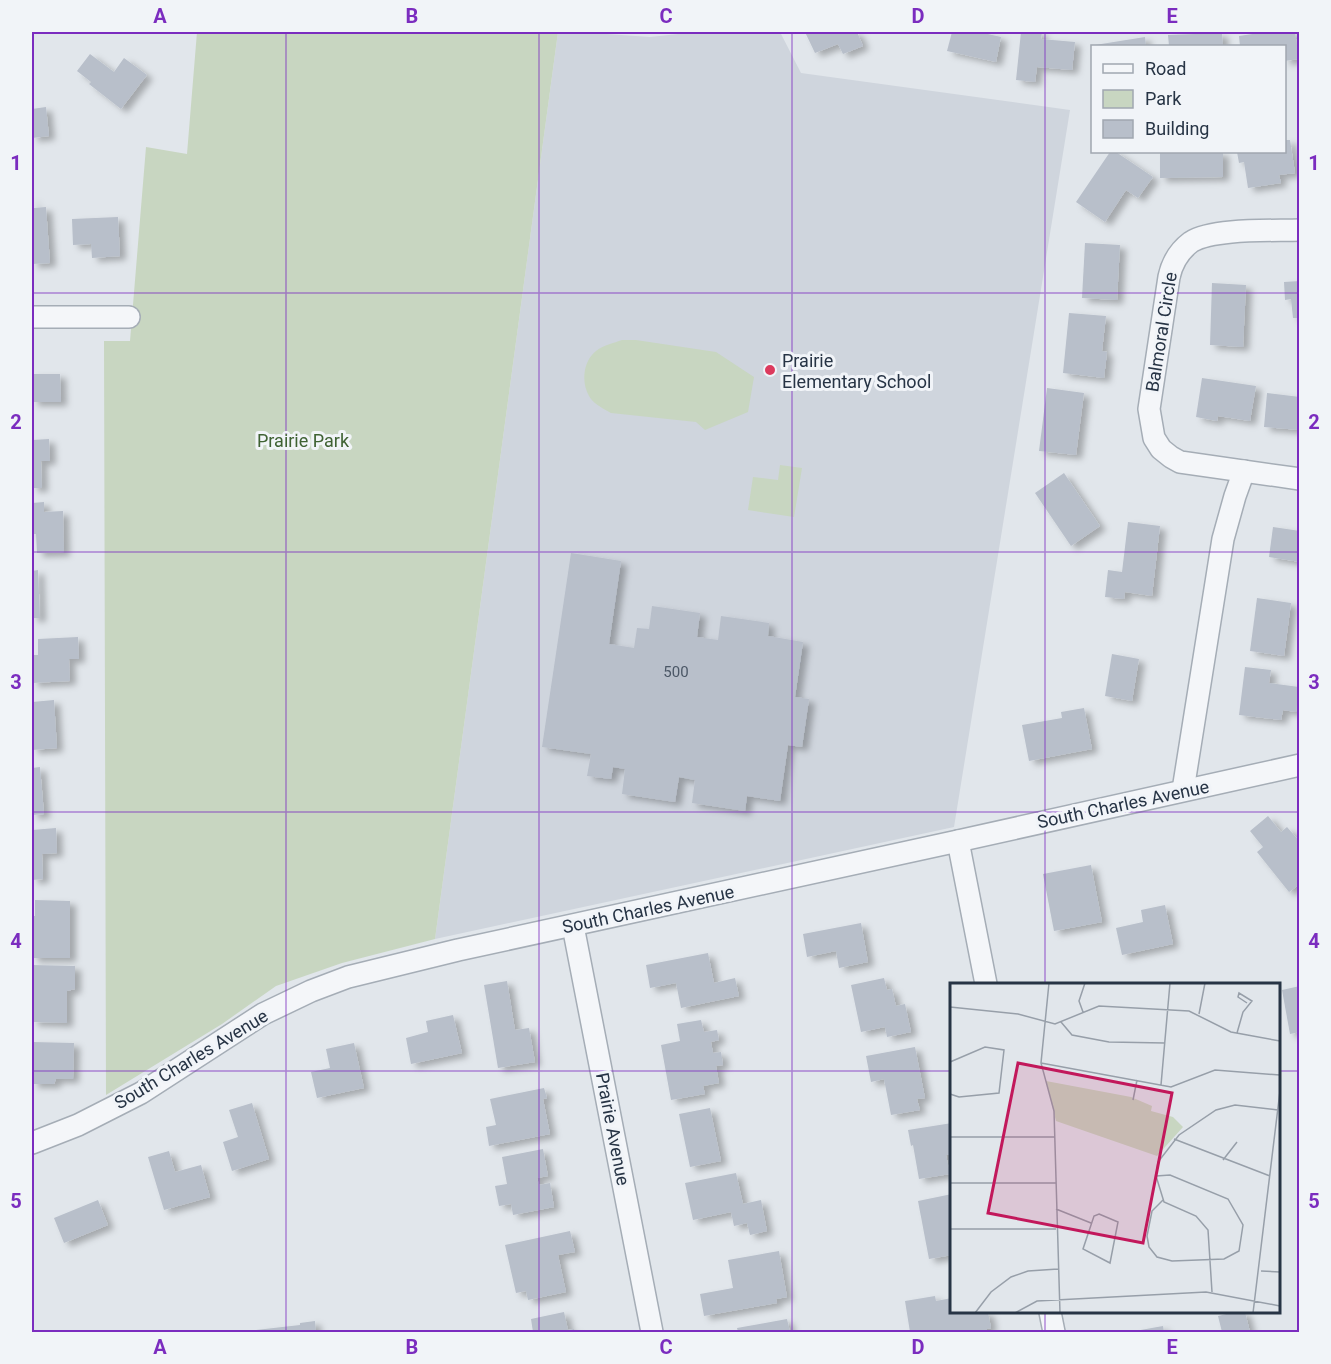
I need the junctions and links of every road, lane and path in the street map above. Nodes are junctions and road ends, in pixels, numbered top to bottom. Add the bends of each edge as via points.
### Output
1 (1299, 230) edge
2 (32, 317) edge
3 (129, 317) dead end
4 (1244, 471) junction
5 (1299, 479) edge
6 (1299, 765) edge
7 (1184, 790) junction
8 (958, 841) junction
9 (573, 926) junction
10 (986, 983) edge
11 (32, 1143) edge
12 (1050, 1313) edge
13 (652, 1332) edge
14 (1054, 1332) edge

1 - 4 street, Balmoral Circle via 1218,233 1193,241 1171,267 1149,409 1154,438 1161,449 1180,462
2 - 3 street
4 - 5 street, Balmoral Circle
4 - 7 street via 1223,539
6 - 7 street, South Charles Avenue
7 - 8 street, South Charles Avenue
8 - 9 street, South Charles Avenue
8 - 10 street
9 - 11 street, South Charles Avenue via 408,962 311,991 263,1014 141,1093
9 - 13 street, Prairie Avenue
12 - 14 street

